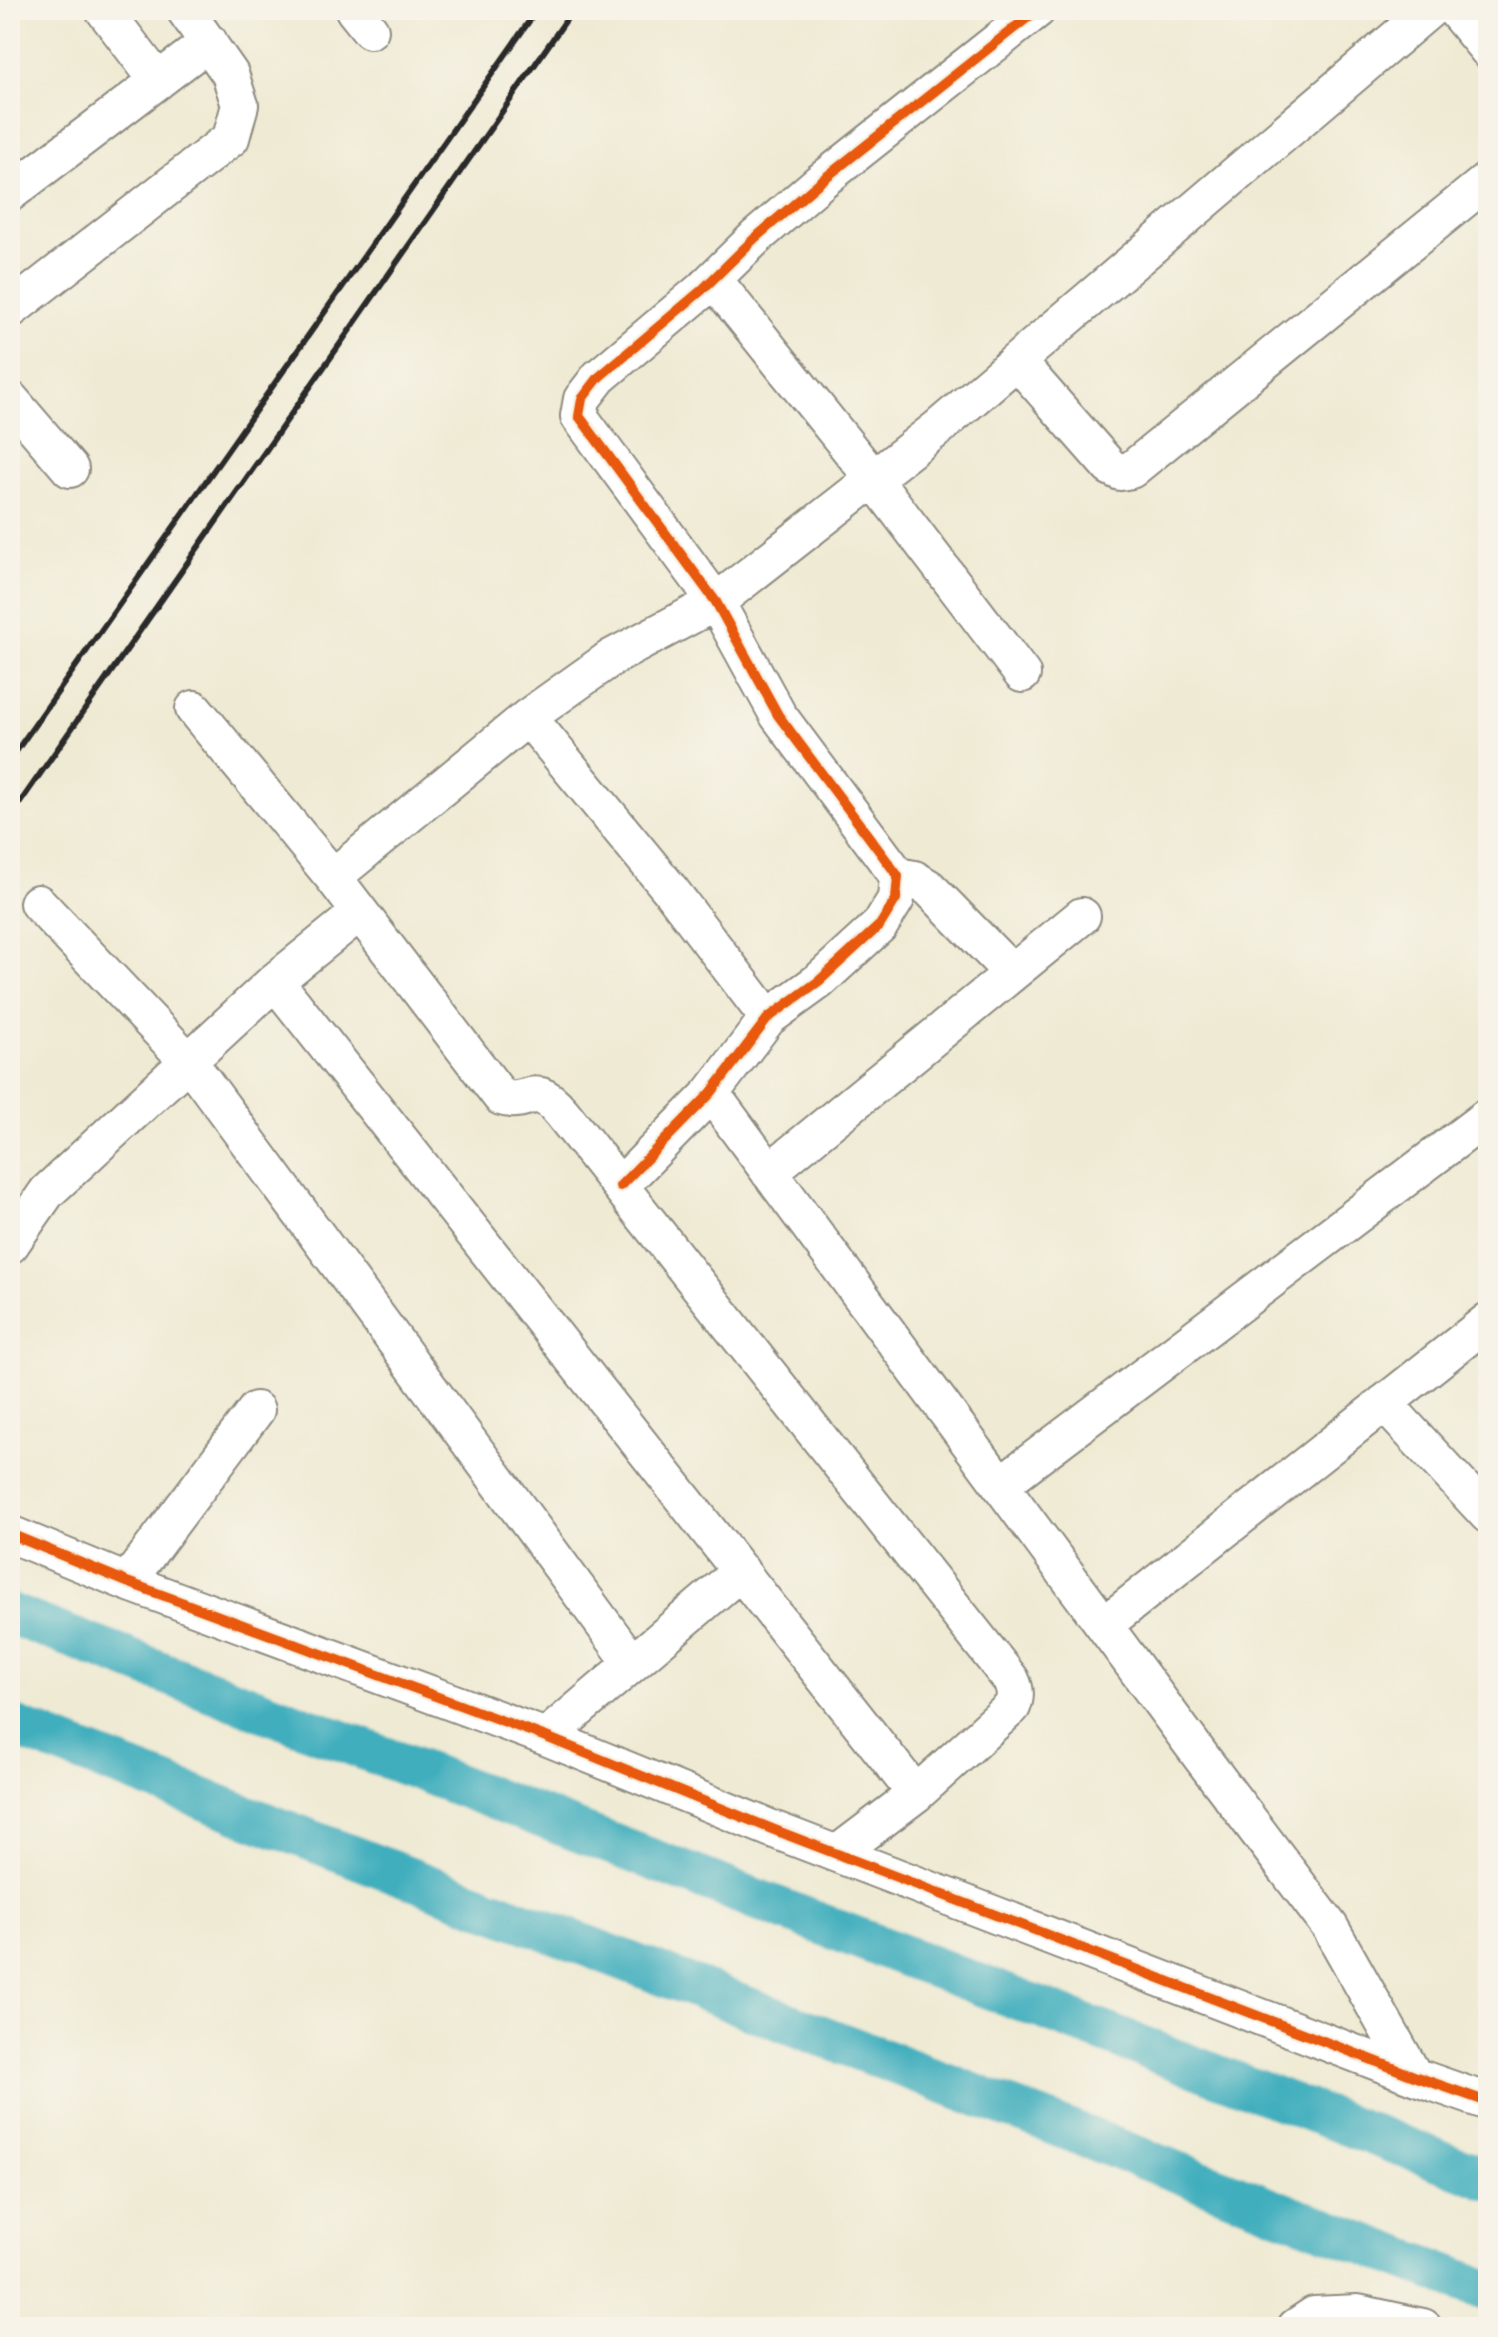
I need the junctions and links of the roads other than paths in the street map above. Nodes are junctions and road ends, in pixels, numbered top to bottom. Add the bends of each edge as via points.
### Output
1 (104, 10) edge
2 (185, 10) edge
3 (1037, 10) edge
4 (1429, 10) edge
5 (1455, 10) edge
6 (209, 42) junction
7 (1488, 50) edge
8 (158, 81) junction
9 (1488, 180) edge
10 (10, 193) edge
11 (713, 279) junction
12 (10, 310) edge
13 (1017, 361) junction
14 (10, 399) edge
15 (70, 469) dead end
16 (873, 478) junction
17 (716, 602) junction
18 (1022, 674) dead end
19 (194, 709) dead end
20 (528, 717) junction
21 (898, 876) junction
22 (333, 877) junction
23 (38, 903) dead end
24 (359, 913) junction
25 (1082, 916) dead end
26 (1012, 973) junction
27 (275, 981) junction
28 (768, 1018) junction
29 (190, 1063) junction
30 (711, 1093) junction
31 (1488, 1116) edge
32 (769, 1172) junction
33 (620, 1186) junction
34 (10, 1245) edge
35 (1488, 1321) edge
36 (1384, 1403) junction
37 (256, 1410) dead end
38 (1000, 1485) junction
39 (1488, 1515) edge
40 (10, 1534) edge
41 (741, 1571) junction
42 (127, 1582) junction
43 (1104, 1625) junction
44 (632, 1663) junction
45 (546, 1737) junction
46 (916, 1794) junction
47 (838, 1853) junction
48 (1414, 2076) junction
49 (1488, 2102) edge
50 (1296, 2327) edge
51 (1423, 2327) edge

1 - 8 street
2 - 6 street
3 - 11 street via 820,182
4 - 13 street
5 - 7 street
6 - 8 street
6 - 12 street via 230,74 240,105 231,138
8 - 10 street
9 - 13 street via 1131,470 1110,467
11 - 16 street
11 - 17 street via 599,377 582,399 579,416
13 - 16 street
14 - 15 street
16 - 17 street
16 - 18 street
17 - 20 street via 611,658
17 - 21 street via 778,715
19 - 22 street
20 - 22 street
20 - 28 street
21 - 26 street via 929,888
21 - 28 street via 896,899 880,925 819,981
22 - 24 street
23 - 29 street
24 - 27 street
24 - 33 street via 501,1097 531,1094 550,1099
25 - 26 street
26 - 32 street
27 - 29 street
27 - 41 street
28 - 30 street
29 - 34 street via 47,1192
29 - 44 street
30 - 32 street
30 - 33 street
31 - 38 street
32 - 38 street
33 - 46 street via 1015,1688 1012,1707
35 - 36 street
36 - 39 street
36 - 43 street
37 - 42 street
38 - 43 street
40 - 42 street
41 - 44 street
41 - 46 street
42 - 45 street
43 - 48 street via 1330,1927
44 - 45 street
45 - 47 street
46 - 47 street
47 - 48 street
48 - 49 street
50 - 51 street via 1314,2315 1358,2313

